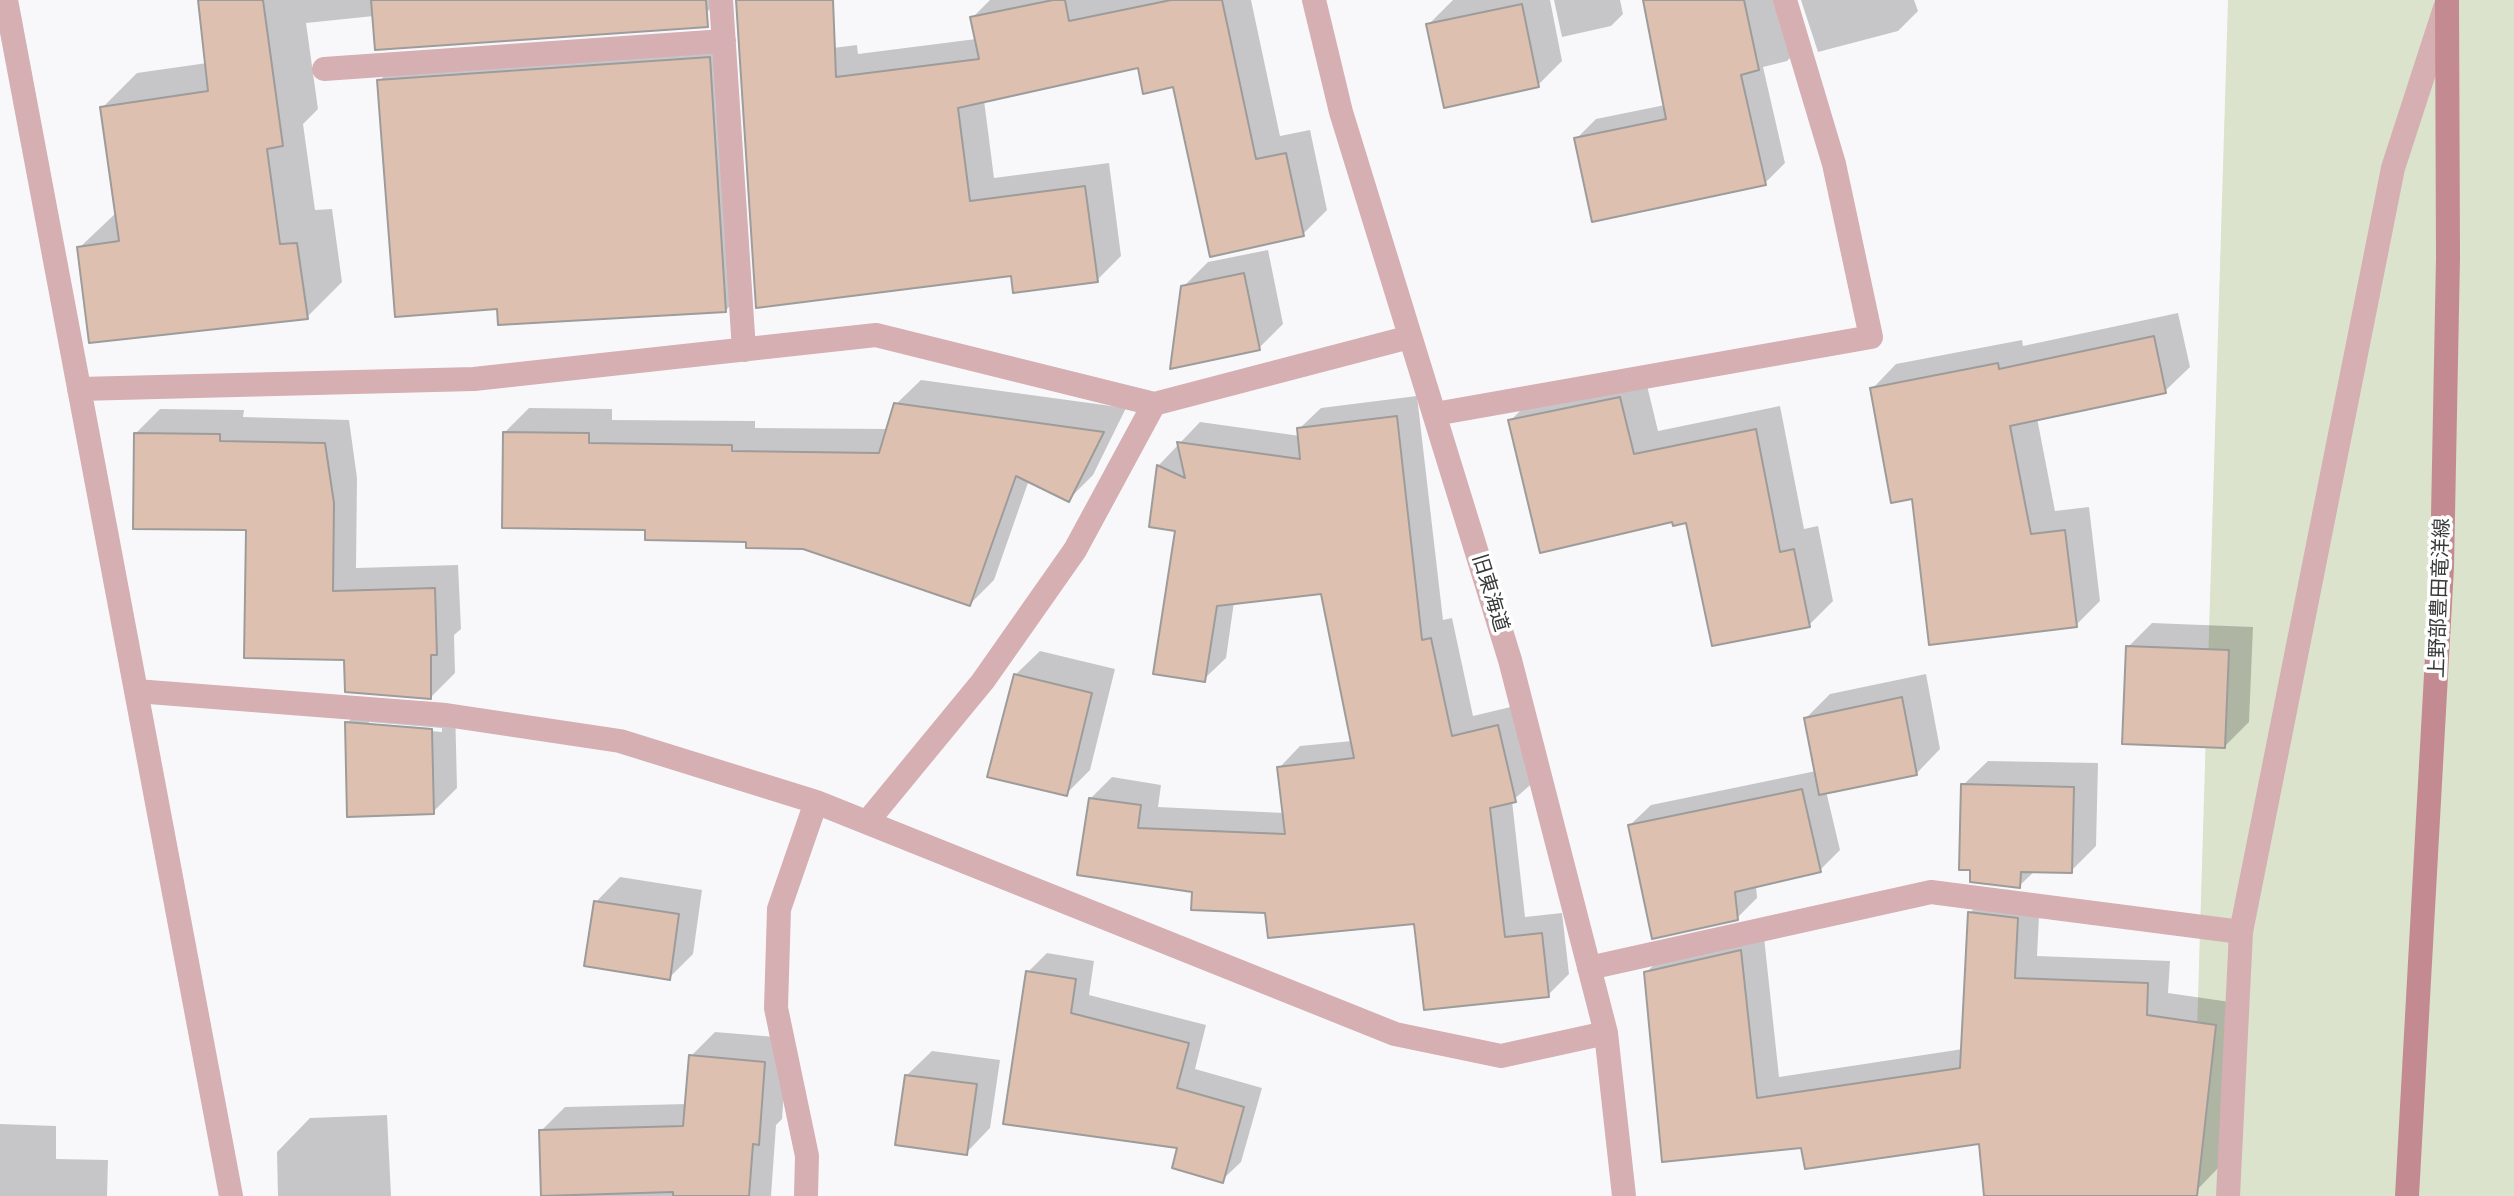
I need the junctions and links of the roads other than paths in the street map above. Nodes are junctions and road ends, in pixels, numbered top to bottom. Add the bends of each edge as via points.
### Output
1 (6, 0) edge
2 (721, 0) edge
3 (1314, 0) edge
4 (1785, 0) edge
5 (2447, 1) edge
6 (724, 41) junction
7 (324, 69) dead end
8 (1410, 337) junction
9 (744, 350) junction
10 (79, 389) junction
11 (1154, 404) junction
12 (1435, 414) junction
13 (136, 691) junction
14 (816, 802) junction
15 (867, 822) junction
16 (2241, 932) junction
17 (1589, 968) junction
18 (1606, 1033) junction
19 (231, 1196) edge
20 (806, 1196) edge
21 (1624, 1196) edge
22 (2228, 1196) edge
23 (2407, 1196) edge

1 - 10 street
2 - 6 street
3 - 8 street, 旧東海道 via 1341,112
4 - 12 street via 1834,164 1871,337
5 - 16 street via 2393,168
5 - 23 main road, 上野部豊田竜洋線 via 2442,567
6 - 7 street
6 - 9 street
8 - 11 street
8 - 12 street, 旧東海道
9 - 10 street via 474,379
9 - 11 street via 876,335
10 - 13 street
11 - 15 street via 1075,550 983,681
12 - 17 street, 旧東海道 via 1510,660
13 - 14 street via 446,715 604,739
13 - 19 street
14 - 15 street
14 - 20 street via 778,923 776,1008 807,1156
15 - 18 street via 1395,1034 1501,1056
16 - 17 street via 1931,892
16 - 22 street
17 - 18 street, 旧東海道
18 - 21 street, 旧東海道

